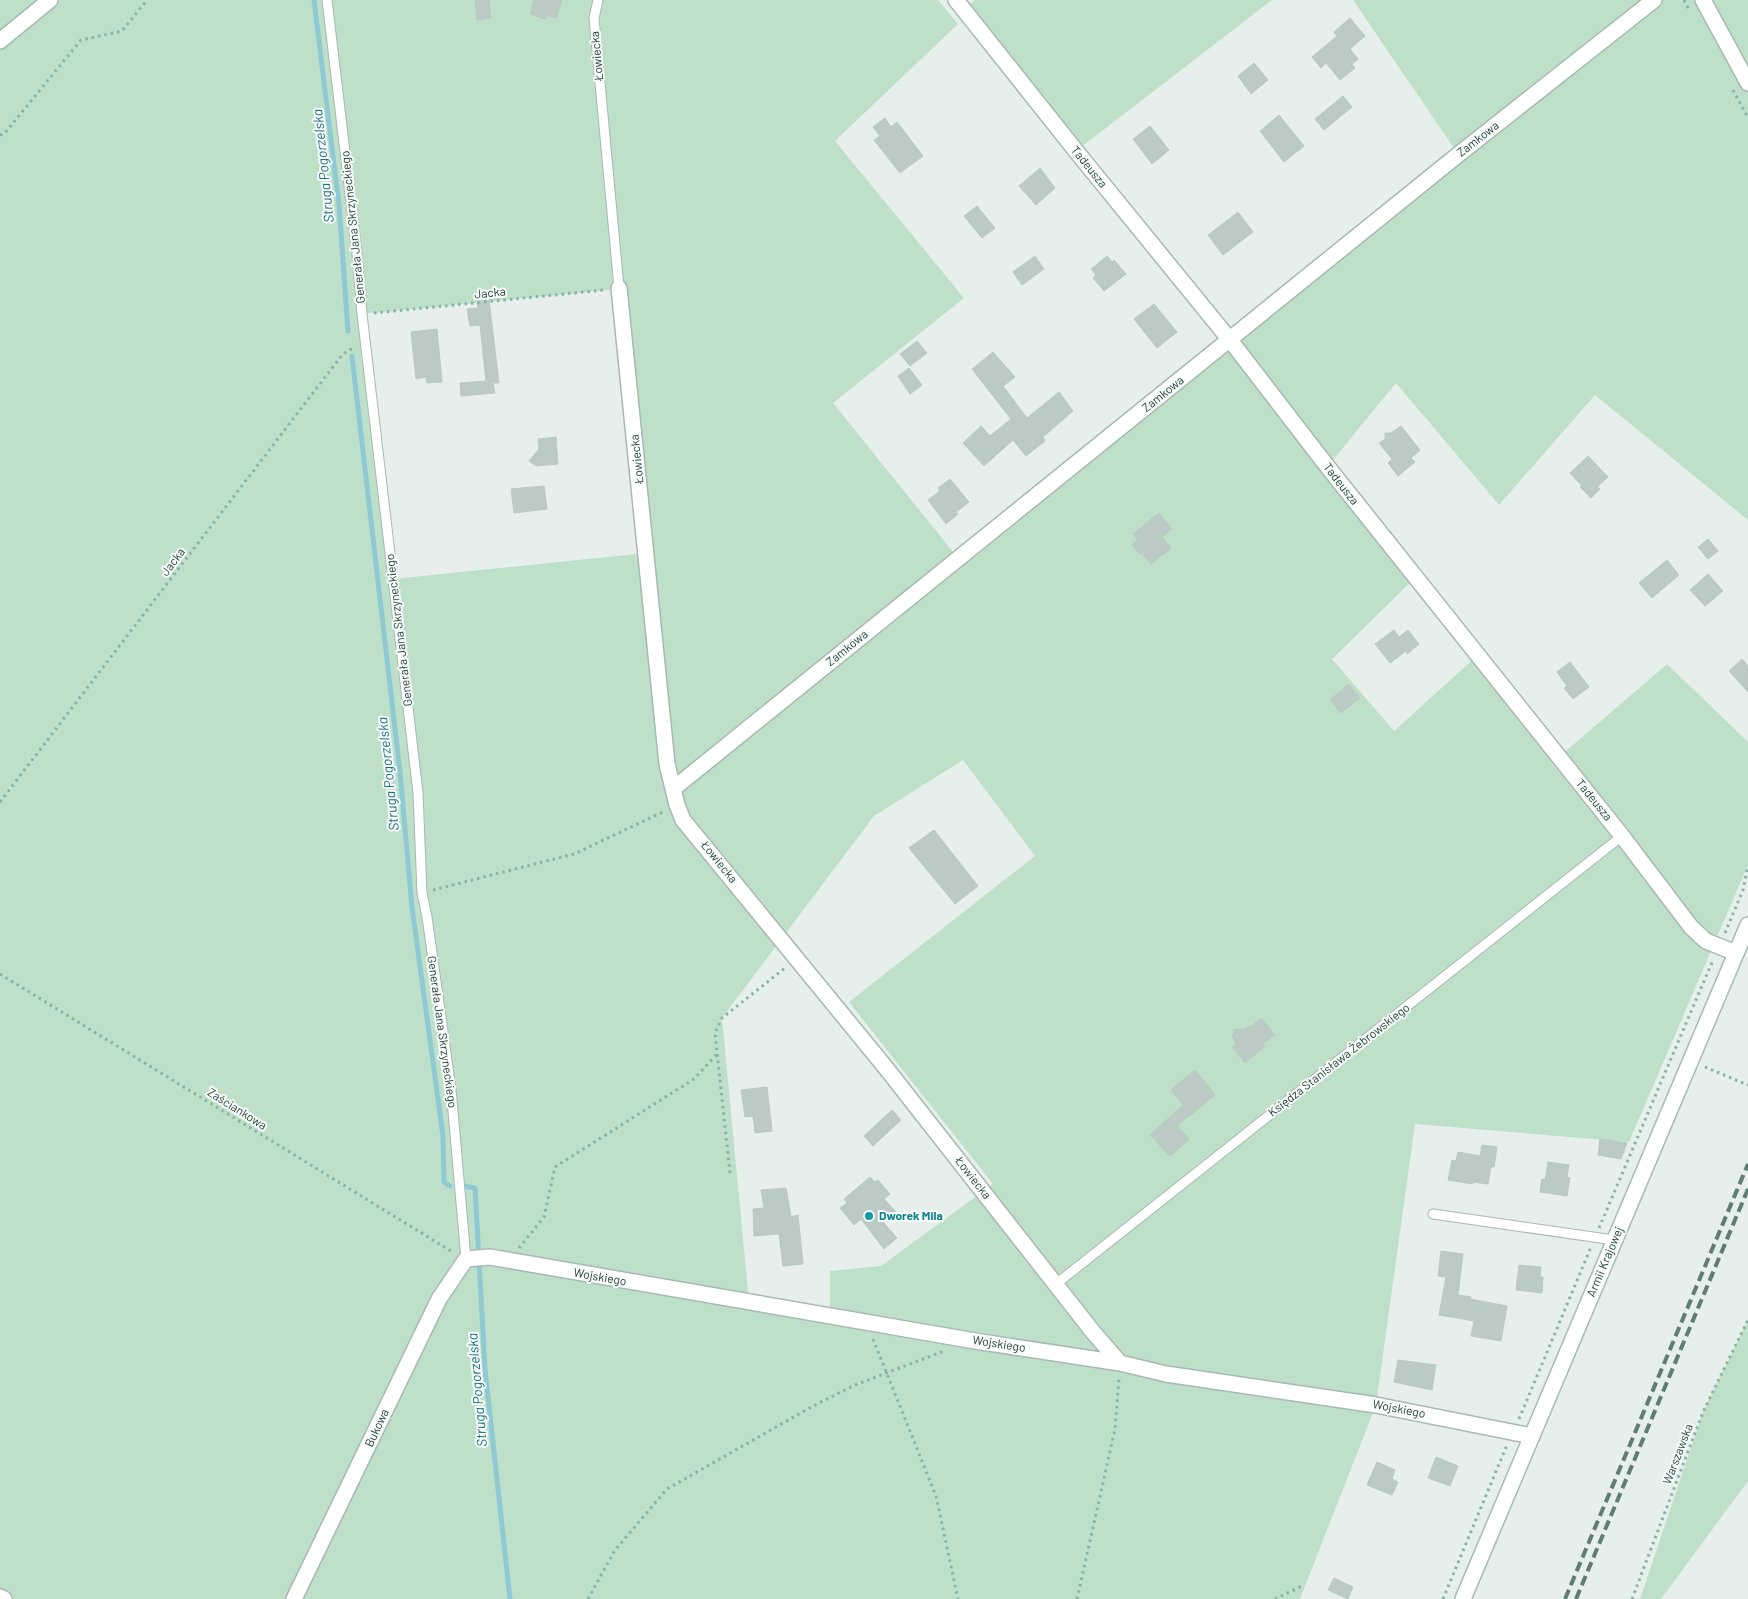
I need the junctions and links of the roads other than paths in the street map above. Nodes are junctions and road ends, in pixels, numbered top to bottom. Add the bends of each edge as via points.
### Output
1 (50, 0) edge
2 (327, 0) edge
3 (598, 0) edge
4 (1654, 0) edge
5 (1703, 0) edge
6 (965, 3) edge
7 (0, 41) edge
8 (1748, 83) edge
9 (619, 288) joint
10 (1230, 340) junction
11 (673, 789) junction
12 (1622, 836) junction
13 (1748, 925) edge
14 (1736, 953) junction
15 (1433, 1214) dead end
16 (1614, 1240) junction
17 (477, 1258) junction
18 (1056, 1284) junction
19 (1120, 1363) junction
20 (1532, 1436) junction
21 (0, 1597) edge
22 (4, 1599) edge
23 (294, 1599) edge
24 (1463, 1599) edge

1 - 7 street
2 - 17 lane, Generała Jana Skrzyneckiego via 418,793 422,893
3 - 9 lane, Łowiecka via 594,18
4 - 10 street, Zamkowa
5 - 8 street
6 - 10 street, Tadeusza via 1076,152
9 - 11 street, Łowiecka via 667,764
10 - 11 street, Zamkowa
10 - 12 street, Tadeusza
11 - 18 street, Łowiecka via 683,820 892,1075
12 - 14 street, Tadeusza via 1691,927 1706,942
12 - 18 lane, Księdza Stanisława Żebrowskiego
13 - 14 street, Armii Krajowej
14 - 16 street, Armii Krajowej
15 - 16 lane
16 - 20 street, Armii Krajowej
17 - 19 street, Wojskiego
17 - 23 street, Bukowa via 439,1300
18 - 19 street, Łowiecka
19 - 20 street, Wojskiego via 1166,1374 1376,1405
20 - 24 street, Armii Krajowej
21 - 22 street

